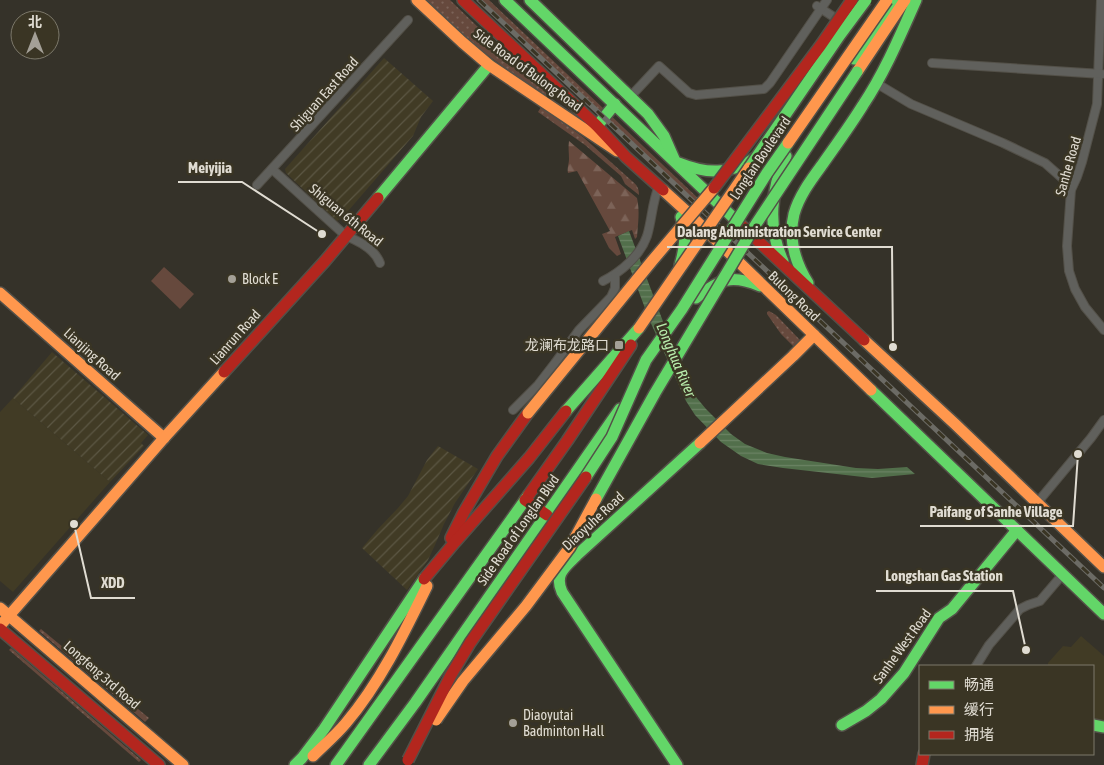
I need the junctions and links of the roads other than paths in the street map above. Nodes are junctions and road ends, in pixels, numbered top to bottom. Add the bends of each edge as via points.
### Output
1 (417, 0) edge
2 (463, 0) edge
3 (505, 0) edge
4 (827, 0) edge
5 (852, 0) edge
6 (868, 0) edge
7 (887, 0) edge
8 (896, 0) edge
9 (905, 0) edge
10 (916, 0) edge
11 (1101, 0) edge
12 (535, 2) edge
13 (820, 7) junction
14 (408, 20) dead end
15 (850, 28) junction
16 (932, 63) dead end
17 (489, 65) junction
18 (1101, 74) edge
19 (876, 83) junction
20 (630, 97) junction
21 (615, 104) junction
22 (597, 126) junction
23 (761, 154) junction
24 (786, 156) junction
25 (626, 158) junction
26 (675, 161) junction
27 (272, 169) junction
28 (257, 185) dead end
29 (659, 186) junction
30 (1071, 190) junction
31 (669, 195) junction
32 (723, 208) junction
33 (742, 225) junction
34 (707, 233) junction
35 (346, 236) junction
36 (727, 250) junction
37 (380, 262) dead end
38 (790, 272) junction
39 (615, 275) junction
40 (603, 281) dead end
41 (672, 286) junction
42 (767, 290) junction
43 (0, 292) edge
44 (696, 298) junction
45 (818, 298) junction
46 (640, 329) junction
47 (1104, 330) edge
48 (814, 335) junction
49 (650, 360) junction
50 (513, 410) dead end
51 (1104, 420) edge
52 (164, 438) junction
53 (525, 500) junction
54 (1037, 503) junction
55 (547, 515) junction
56 (1017, 530) junction
57 (1104, 567) edge
58 (1062, 574) junction
59 (0, 608) edge
60 (1104, 614) edge
61 (10, 615) junction
62 (0, 628) edge
63 (977, 665) edge
64 (842, 725) dead end
65 (406, 762) edge
66 (159, 765) edge
67 (184, 765) edge
68 (295, 765) edge
69 (304, 765) edge
70 (336, 765) edge
71 (369, 765) edge
72 (677, 765) edge

1 - 17 main road, Side Road of Bulong Road
2 - 22 main road, Bulong Road
3 - 21 main road, Bulong Road
4 - 13 street
5 - 69 main road, bridge via 716,186 547,388 512,435 464,512 376,682 345,724
6 - 15 main road
6 - 46 main road, Longlan Boulevard, bridge via 812,75
7 - 49 main road, Longlan Boulevard, bridge via 767,173
8 - 24 main road
9 - 65 main road, bridge via 756,224 655,393 570,547 464,681
10 - 19 main road
11 - 18 street, Sanhe Road
12 - 20 main road
13 - 15 street
13 - 20 street via 764,89 700,96 692,94 659,66
14 - 27 street, Shiguan East Road
15 - 23 main road
16 - 18 street
17 - 25 main road, Side Road of Bulong Road
17 - 35 main road, Lianrun Road
18 - 30 street, Sanhe Road via 1094,120
19 - 30 street via 911,104 1045,163
19 - 45 main road via 807,186 793,218 794,256
20 - 26 main road via 660,129
21 - 22 main road
21 - 26 main road, Bulong Road
22 - 25 main road, Bulong Road
23 - 26 main road via 747,164 719,171 689,168
23 - 32 main road
24 - 33 main road, Side Road of Longlan Blvd
24 - 38 main road via 775,191 774,214 777,250
25 - 29 main road, Bulong Road
26 - 32 main road, Bulong Road
27 - 28 street, Shiguan East Road
27 - 35 street, Shiguan 6th Road
29 - 31 main road, Bulong Road
29 - 39 street via 647,236 640,250
30 - 47 street, Sanhe Road via 1067,246 1069,270 1074,289
31 - 34 main road, Bulong Road
31 - 41 main road via 678,209 686,237
32 - 33 main road, Bulong Road
32 - 34 main road
33 - 36 main road, Side Road of Longlan Blvd
33 - 38 main road, Bulong Road
34 - 36 main road, Bulong Road
34 - 41 main road
35 - 37 street, Shiguan 6th Road via 371,251
35 - 52 main road, Lianrun Road
36 - 42 main road, Bulong Road
36 - 44 main road, Side Road of Longlan Blvd
38 - 45 main road, Bulong Road
39 - 40 street
39 - 50 street via 612,297 579,330 543,378
41 - 46 main road, bridge
42 - 44 main road via 749,281 726,279 707,288
42 - 48 main road, Bulong Road
43 - 52 main road, Lianjing Road
44 - 49 main road, Side Road of Longlan Blvd
45 - 54 main road, Bulong Road
46 - 53 main road, Side Road of Longlan Blvd via 568,441
46 - 68 main road via 570,406 420,584 324,728
48 - 56 main road, Bulong Road
48 - 72 main road, Diaoyuhe Road via 578,554 558,577 562,592
49 - 55 main road, Side Road of Longlan Blvd
49 - 65 main road, bridge via 612,437 470,643
51 - 54 street
52 - 61 main road, Lianrun Road
53 - 55 main road
53 - 70 main road, Side Road of Longlan Blvd
54 - 57 main road, Bulong Road
55 - 71 main road, Side Road of Longlan Blvd
56 - 58 main road, Bulong Road
56 - 64 main road, Sanhe West Road via 952,609 939,618 896,683 866,711
58 - 60 main road, Bulong Road
58 - 63 street via 1040,601 1020,609
59 - 61 main road, Longfeng 3rd Road
61 - 62 main road, Lianrun Road
61 - 67 main road, Longfeng 3rd Road
62 - 66 main road

